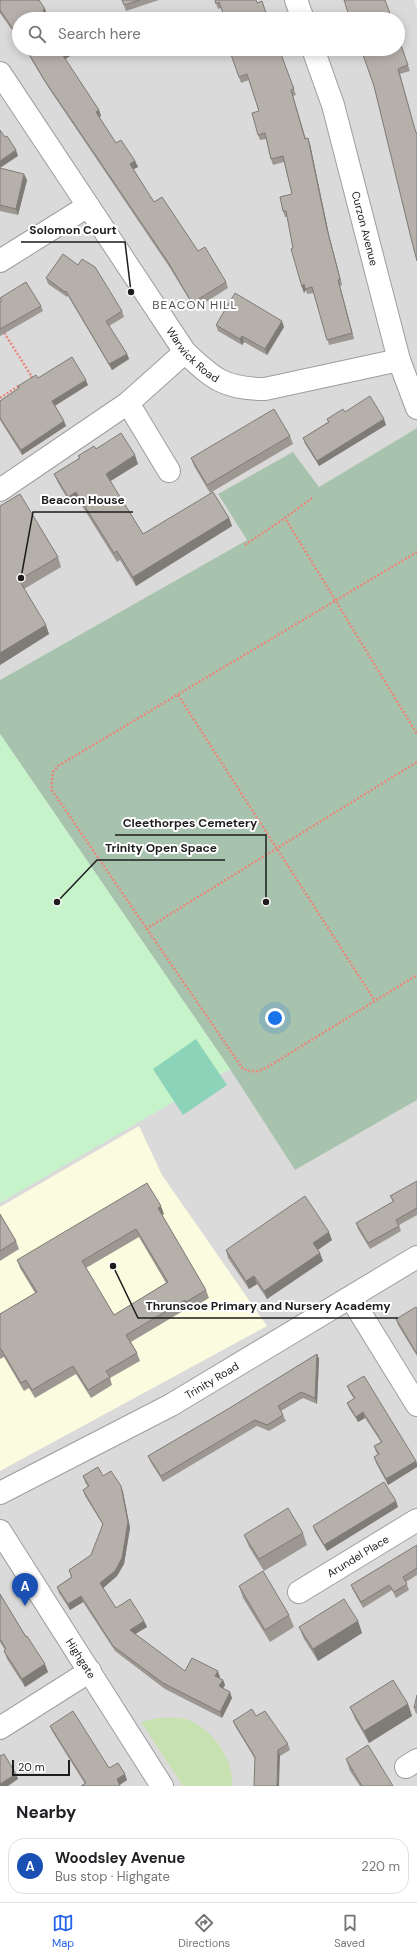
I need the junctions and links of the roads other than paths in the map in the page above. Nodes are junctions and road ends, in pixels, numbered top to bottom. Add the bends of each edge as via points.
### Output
1 (296, 0) edge
2 (300, 12) edge
3 (315, 56) edge
4 (0, 73) edge
5 (88, 206) junction
6 (0, 261) edge
7 (185, 352) junction
8 (399, 360) junction
9 (128, 403) junction
10 (417, 408) edge
11 (169, 471) dead end
12 (0, 490) edge
13 (417, 1258) edge
14 (351, 1298) junction
15 (417, 1406) edge
16 (0, 1493) edge
17 (417, 1520) edge
18 (0, 1531) edge
19 (299, 1592) dead end
20 (90, 1671) junction
21 (0, 1728) edge
22 (162, 1786) edge

1 - 2 street
3 - 8 street, Curzon Avenue via 332,105
4 - 5 street, Warwick Road
5 - 6 street
5 - 7 street, Warwick Road
7 - 8 street, Warwick Road via 207,373 227,385 265,390
7 - 9 street
8 - 10 street, Curzon Avenue
9 - 11 street
9 - 12 street
13 - 14 street, Trinity Road
14 - 15 street
14 - 16 street, Trinity Road via 171,1405
17 - 19 street, Arundel Place
18 - 20 street, Highgate
20 - 21 street
20 - 22 street, Highgate

